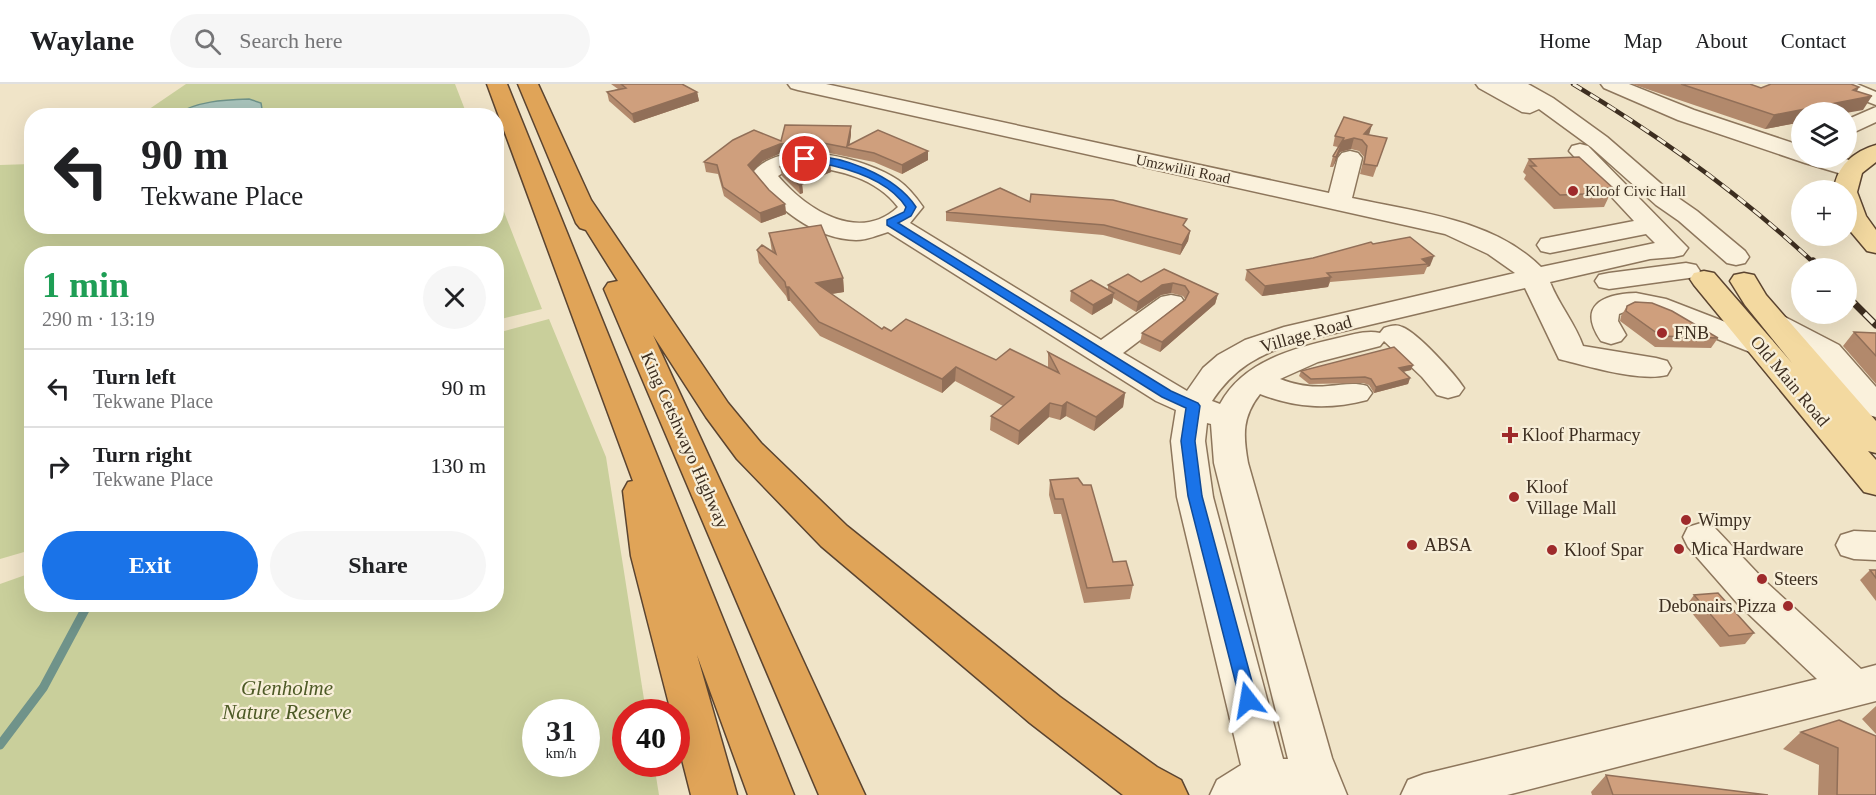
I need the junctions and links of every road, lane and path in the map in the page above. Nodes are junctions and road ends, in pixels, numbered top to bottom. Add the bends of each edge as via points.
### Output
1 (497, 84) edge
2 (528, 84) edge
3 (798, 84) edge
4 (1486, 84) edge
5 (1513, 84) edge
6 (1611, 84) edge
7 (1839, 84) edge
8 (1876, 99) edge
9 (1876, 113) edge
10 (1857, 123) edge
11 (1791, 150) edge
12 (1876, 153) edge
13 (1350, 158) dead end
14 (1826, 168) edge
15 (1842, 180) edge
16 (1850, 180) edge
17 (1665, 200) junction
18 (580, 203) junction
19 (1339, 203) junction
20 (891, 223) junction
21 (1651, 225) junction
22 (1857, 225) edge
23 (1550, 245) dead end
24 (1876, 245) edge
25 (1685, 258) junction
26 (1740, 269) junction
27 (1538, 288) junction
28 (1171, 303) dead end
29 (1394, 334) junction
30 (1768, 334) junction
31 (1611, 335) dead end
32 (1102, 354) junction
33 (1656, 368) dead end
34 (1256, 380) junction
35 (1448, 388) dead end
36 (1356, 393) dead end
37 (1193, 406) junction
38 (1876, 407) edge
39 (1228, 420) junction
40 (632, 433) junction
41 (1876, 442) edge
42 (1876, 483) edge
43 (1701, 537) dead end
44 (1865, 686) edge
45 (1250, 786) edge
46 (714, 795) edge
47 (771, 795) edge
48 (842, 795) edge
49 (1166, 795) edge
50 (1324, 795) edge
51 (1424, 795) edge

1 - 40 highway
2 - 18 highway, King Cetshwayo Highway
3 - 19 street, Umzwilili Road
4 - 21 street via 1539,113
5 - 17 street, Old Main Road via 1599,142
6 - 11 street via 1686,115
7 - 8 street
9 - 10 street
12 - 16 main road via 1857,163
13 - 19 street
14 - 15 street
17 - 25 street, Old Main Road via 1678,223
17 - 26 street, Old Main Road via 1688,216
18 - 48 highway, King Cetshwayo Highway
18 - 49 highway via 717,410 785,489 834,536 1045,710 1141,782
19 - 27 street, Umzwilili Road via 1407,208 1484,240
20 - 20 street via 908,214 911,207 904,195 870,174 834,162 805,159 782,164 764,174 803,211 835,227 858,232
20 - 32 street
21 - 23 street
21 - 25 street
22 - 24 main road
25 - 26 street via 1705,246
25 - 26 street via 1727,283
25 - 27 street, Village Road via 1631,277
25 - 30 main road, Old Main Road
26 - 30 main road, Old Main Road
27 - 29 street, Village Road
27 - 33 street via 1570,352
27 - 37 street, Village Road via 1311,330 1257,346 1214,375
28 - 32 street
29 - 34 street, Village Road via 1353,353 1286,363
29 - 35 street
30 - 31 street via 1640,301 1605,311 1604,321
30 - 38 street via 1828,352
30 - 41 main road, Old Main Road
30 - 42 main road, Old Main Road
32 - 37 street
34 - 36 street via 1307,399
34 - 39 street, Village Road via 1240,397
37 - 39 street
37 - 45 street, Village Road via 1188,441 1195,496
39 - 50 street via 1231,463
40 - 46 highway via 650,556
40 - 47 highway
43 - 44 street via 1752,593
44 - 51 street
45 - 50 street via 1295,781

